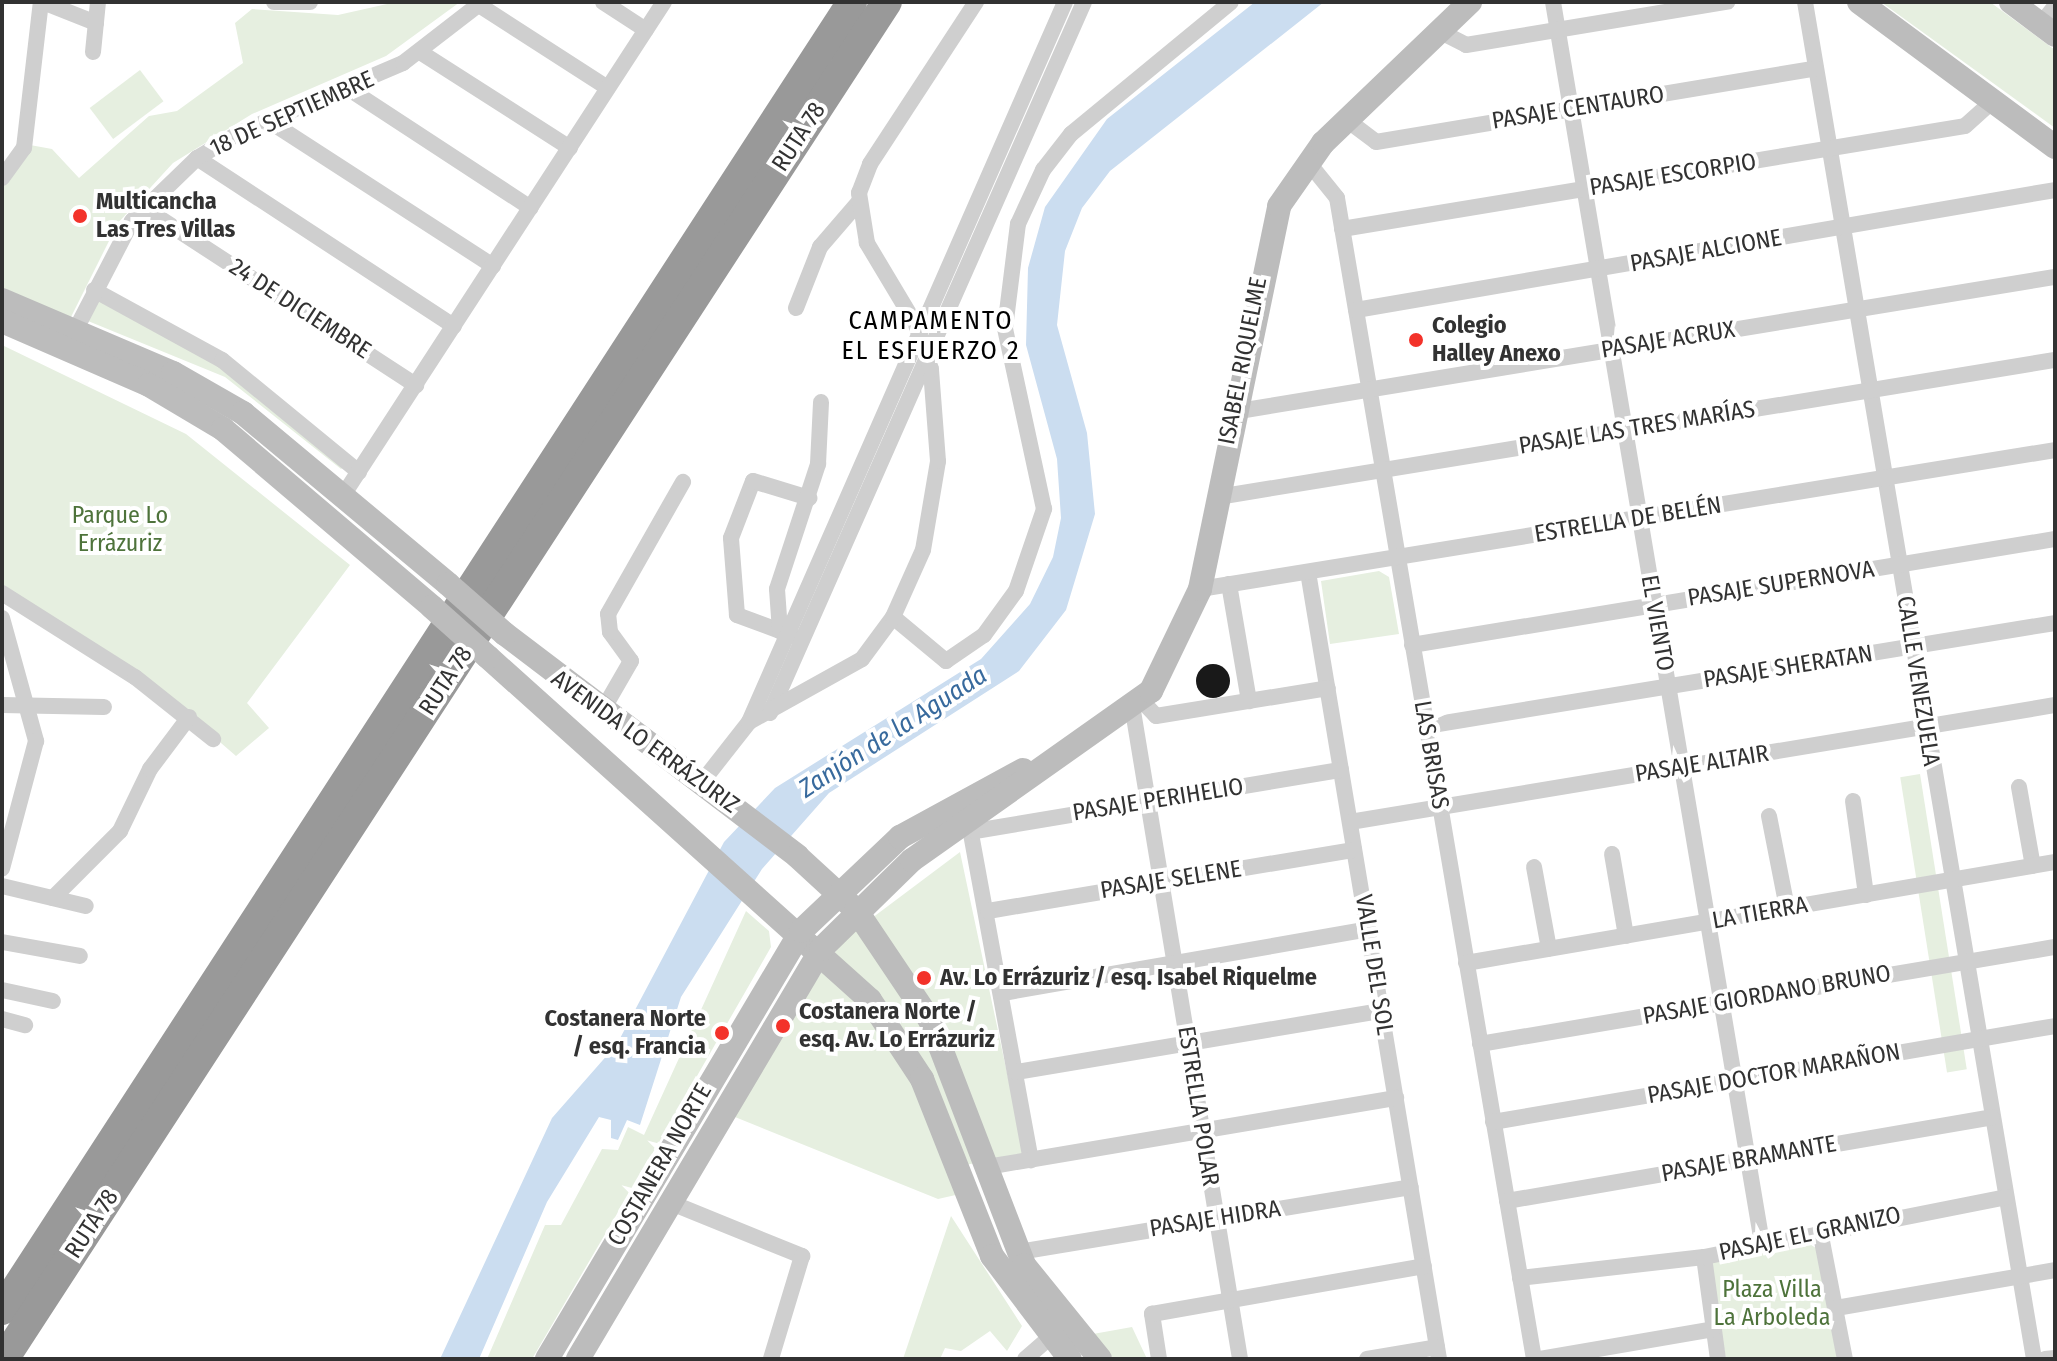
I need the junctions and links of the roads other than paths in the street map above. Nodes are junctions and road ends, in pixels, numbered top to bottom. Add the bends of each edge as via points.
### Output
1 (42, 2) edge
2 (98, 2) edge
3 (274, 2) edge
4 (310, 2) edge
5 (603, 2) edge
6 (664, 2) edge
7 (852, 2) edge
8 (887, 2) edge
9 (976, 2) edge
10 (1231, 2) edge
11 (1470, 2) edge
12 (1553, 2) edge
13 (1727, 2) edge
14 (1805, 2) edge
15 (1859, 2) edge
16 (2011, 2) edge
17 (480, 4) edge
18 (1072, 8) edge
19 (2050, 22) edge
20 (96, 23) junction
21 (1558, 29) junction
22 (646, 30) junction
23 (1439, 31) junction
24 (93, 52) dead end
25 (420, 52) junction
26 (1816, 68) junction
27 (608, 88) junction
28 (349, 89) junction
29 (1993, 101) junction
30 (1571, 109) junction
31 (1347, 120) junction
32 (269, 121) junction
33 (2055, 147) edge
34 (570, 148) junction
35 (1830, 149) junction
36 (1006, 157) junction
37 (197, 158) junction
38 (1308, 162) junction
39 (2, 178) edge
40 (1585, 189) junction
41 (2055, 190) edge
42 (858, 203) junction
43 (144, 208) junction
44 (531, 208) junction
45 (1843, 228) junction
46 (1342, 229) junction
47 (493, 266) junction
48 (1598, 269) junction
49 (2055, 277) edge
50 (94, 290) junction
51 (2, 300) edge
52 (796, 308) dead end
53 (1856, 309) junction
54 (1356, 310) junction
55 (2, 321) edge
56 (454, 326) junction
57 (75, 331) junction
58 (920, 333) junction
59 (1612, 350) junction
60 (927, 358) junction
61 (2055, 360) edge
62 (416, 385) junction
63 (1369, 390) junction
64 (1870, 390) junction
65 (821, 402) dead end
66 (1233, 412) junction
67 (1625, 430) junction
68 (2055, 450) edge
69 (1382, 470) junction
70 (359, 472) junction
71 (1884, 478) junction
72 (683, 482) dead end
73 (344, 494) junction
74 (1218, 497) junction
75 (809, 498) junction
76 (1640, 518) junction
77 (2055, 539) edge
78 (1397, 558) junction
79 (1899, 564) junction
80 (1308, 572) junction
81 (1229, 584) junction
82 (1200, 589) junction
83 (2, 593) edge
84 (1655, 605) junction
85 (893, 617) junction
86 (2, 618) edge
87 (2055, 623) edge
88 (790, 635) junction
89 (1412, 645) junction
90 (1913, 646) junction
91 (1668, 686) junction
92 (1328, 688) junction
93 (1249, 701) junction
94 (2, 705) edge
95 (2055, 705) edge
96 (1138, 706) junction
97 (104, 707) dead end
98 (30, 708) junction
99 (601, 713) junction
100 (770, 713) junction
101 (189, 717) junction
102 (749, 722) junction
103 (1426, 726) junction
104 (1926, 726) junction
105 (213, 739) dead end
106 (1077, 748) junction
107 (1682, 767) junction
108 (1341, 770) junction
109 (702, 782) junction
110 (2019, 787) dead end
111 (10, 796) edge
112 (1853, 801) dead end
113 (1147, 802) junction
114 (1440, 807) junction
115 (1769, 816) dead end
116 (1350, 822) junction
117 (972, 826) junction
118 (1354, 850) junction
119 (1612, 854) dead end
120 (2055, 862) edge
121 (2033, 866) junction
122 (1534, 867) dead end
123 (2, 869) edge
124 (1951, 880) junction
125 (1161, 882) junction
126 (2, 886) edge
127 (838, 890) junction
128 (1866, 895) junction
129 (53, 898) junction
130 (86, 906) dead end
131 (1787, 908) junction
132 (856, 910) junction
133 (988, 911) junction
134 (1708, 921) junction
135 (1368, 929) junction
136 (801, 931) junction
137 (1626, 936) junction
138 (2, 942) edge
139 (2055, 947) edge
140 (821, 949) junction
141 (1549, 949) junction
142 (80, 956) dead end
143 (1965, 961) junction
144 (1174, 963) junction
145 (1466, 963) junction
146 (2, 990) edge
147 (1003, 993) junction
148 (53, 1001) dead end
149 (1721, 1003) junction
150 (1381, 1011) junction
151 (2, 1019) edge
152 (25, 1025) dead end
153 (2055, 1026) edge
154 (1979, 1039) junction
155 (1188, 1043) junction
156 (1480, 1044) junction
157 (1016, 1072) junction
158 (1735, 1081) junction
159 (1396, 1098) junction
160 (1992, 1117) junction
161 (1493, 1122) junction
162 (1202, 1131) junction
163 (1031, 1160) junction
164 (1748, 1160) junction
165 (987, 1167) junction
166 (1411, 1187) junction
167 (2006, 1197) junction
168 (1507, 1201) junction
169 (669, 1202) junction
170 (1217, 1219) junction
171 (1821, 1236) junction
172 (1762, 1243) junction
173 (1019, 1252) junction
174 (1704, 1257) junction
175 (1424, 1266) junction
176 (2055, 1270) edge
177 (2020, 1277) junction
178 (1520, 1278) junction
179 (1230, 1300) junction
180 (1836, 1308) junction
181 (2, 1310) edge
182 (1713, 1329) junction
183 (1049, 1338) junction
184 (1438, 1353) edge
185 (2055, 1358) edge
186 (4, 1359) edge
187 (547, 1359) edge
188 (578, 1359) edge
189 (771, 1359) edge
190 (1025, 1359) edge
191 (1070, 1359) edge
192 (1100, 1359) edge
193 (1159, 1359) edge
194 (1240, 1359) edge
195 (1367, 1359) edge
196 (1534, 1359) edge
197 (1540, 1359) edge
198 (1718, 1359) edge
199 (1845, 1359) edge
200 (2034, 1359) edge
201 (2045, 1359) edge

1 - 20 street
1 - 39 street via 21,153
2 - 20 street
3 - 4 street
5 - 22 street
6 - 22 street
7 - 181 highway, RUTA 78
8 - 186 highway, RUTA 78
9 - 42 street via 870,164
10 - 85 street via 1071,134 1043,170 1018,224 1005,328 1044,509 1016,591 984,635 946,661
11 - 23 main road, ISABEL RIQUELME
12 - 21 street, EL VIENTO
13 - 21 street
14 - 26 street, CALLE VENEZUELA
15 - 29 main road
16 - 19 main road
17 - 25 street, 18 DE SEPTIEMBRE
17 - 27 street
18 - 36 street
20 - 24 street
21 - 23 street via 1462,45
21 - 30 street, EL VIENTO
22 - 27 street
23 - 31 main road, ISABEL RIQUELME
25 - 28 street, 18 DE SEPTIEMBRE
25 - 34 street
26 - 30 street, PASAJE CENTAURO
26 - 35 street, CALLE VENEZUELA
27 - 34 street
28 - 32 street, 18 DE SEPTIEMBRE
28 - 44 street
29 - 33 main road
29 - 35 street, PASAJE ESCORPIO via 1969,125
30 - 31 street, PASAJE CENTAURO via 1376,142
30 - 40 street, EL VIENTO
31 - 38 main road, ISABEL RIQUELME
32 - 37 street, 18 DE SEPTIEMBRE
32 - 47 street
34 - 44 street
35 - 40 street, PASAJE ESCORPIO
35 - 45 street, CALLE VENEZUELA
36 - 58 street
36 - 60 street
37 - 43 street, 18 DE SEPTIEMBRE
37 - 56 street
38 - 46 street, LAS BRISAS via 1335,191
38 - 66 main road, ISABEL RIQUELME via 1267,237
40 - 46 street, PASAJE ESCORPIO
40 - 48 street, EL VIENTO
41 - 45 street, PASAJE ALCIONE
42 - 52 street via 820,247
42 - 58 street via 873,257
43 - 50 street, 18 DE SEPTIEMBRE
43 - 62 street, 24 DE DICIEMBRE
44 - 47 street
45 - 48 street, PASAJE ALCIONE
45 - 53 street, CALLE VENEZUELA
46 - 54 street, LAS BRISAS
47 - 56 street
48 - 54 street, PASAJE ALCIONE
48 - 59 street, EL VIENTO
49 - 53 street, PASAJE ACRUX
50 - 57 street, 18 DE SEPTIEMBRE
50 - 70 street via 222,360
51 - 57 main road, AVENIDA LO ERRÁZURIZ
53 - 59 street, PASAJE ACRUX
53 - 64 street, CALLE VENEZUELA
54 - 63 street, LAS BRISAS
55 - 136 main road, AVENIDA LO ERRÁZURIZ, bridge via 149,385 223,429
56 - 62 street
57 - 73 main road, AVENIDA LO ERRÁZURIZ via 216,395
58 - 60 street
58 - 88 street
59 - 63 street, PASAJE ACRUX
59 - 67 street, EL VIENTO
60 - 85 street via 937,415 937,483 923,550
60 - 88 street
61 - 64 street, PASAJE LAS TRES MARÍAS
62 - 70 street
63 - 66 street, PASAJE ACRUX
63 - 69 street, LAS BRISAS
64 - 67 street, PASAJE LAS TRES MARÍAS
64 - 71 street, CALLE VENEZUELA
65 - 75 street via 822,443
66 - 74 main road, ISABEL RIQUELME
67 - 69 street, PASAJE LAS TRES MARÍAS
67 - 76 street, EL VIENTO
68 - 71 street, ESTRELLA DE BELÉN
69 - 74 street, PASAJE LAS TRES MARÍAS
69 - 78 street, LAS BRISAS
70 - 73 street
71 - 76 street, ESTRELLA DE BELÉN
71 - 79 street, CALLE VENEZUELA
72 - 99 street via 608,614 610,632 631,661
73 - 99 main road, AVENIDA LO ERRÁZURIZ, bridge
74 - 82 main road, ISABEL RIQUELME
75 - 88 street via 780,573
75 - 88 street via 753,481 731,538 737,615
76 - 78 street, ESTRELLA DE BELÉN
76 - 84 street, EL VIENTO
77 - 79 street, PASAJE SUPERNOVA
78 - 80 street, ESTRELLA DE BELÉN
78 - 89 street, LAS BRISAS
79 - 84 street, PASAJE SUPERNOVA
79 - 90 street, CALLE VENEZUELA
80 - 81 street, ESTRELLA DE BELÉN
80 - 92 street, VALLE DEL SOL
81 - 82 street, ESTRELLA DE BELÉN
81 - 93 street
82 - 96 main road, ISABEL RIQUELME
83 - 101 street
84 - 89 street, PASAJE SUPERNOVA
84 - 91 street, EL VIENTO
85 - 100 street via 853,668
86 - 98 street
87 - 90 street, PASAJE SHERATAN
88 - 100 street
88 - 102 street
89 - 103 street, LAS BRISAS
90 - 91 street, PASAJE SHERATAN
90 - 104 street, CALLE VENEZUELA
91 - 103 street, PASAJE SHERATAN
91 - 107 street, EL VIENTO
92 - 93 street
92 - 108 street, VALLE DEL SOL
93 - 96 street via 1156,716
94 - 98 street
95 - 104 street, PASAJE ALTAIR
96 - 106 main road, ISABEL RIQUELME
96 - 113 street, ESTRELLA POLAR
97 - 98 street
98 - 111 street via 36,741
99 - 109 main road, AVENIDA LO ERRÁZURIZ
100 - 102 street
101 - 105 street
101 - 129 street via 150,769 120,831
102 - 109 street
103 - 114 street, LAS BRISAS
104 - 107 street, PASAJE ALTAIR
104 - 124 street, CALLE VENEZUELA
106 - 117 main road, ISABEL RIQUELME
106 - 127 main road, ISABEL RIQUELME via 922,822
107 - 114 street, PASAJE ALTAIR
107 - 134 street, EL VIENTO
108 - 113 street, PASAJE PERIHELIO
108 - 116 street, VALLE DEL SOL
109 - 127 main road, AVENIDA LO ERRÁZURIZ
110 - 121 street
111 - 123 street
112 - 128 street
113 - 117 street, PASAJE PERIHELIO
113 - 125 street, ESTRELLA POLAR
114 - 116 street, PASAJE ALTAIR
114 - 145 street, LAS BRISAS
115 - 131 street
116 - 118 street, VALLE DEL SOL
117 - 132 main road, ISABEL RIQUELME
117 - 133 street
118 - 125 street, PASAJE SELENE
118 - 135 street, VALLE DEL SOL
119 - 137 street
120 - 121 street, LA TIERRA
121 - 124 street, LA TIERRA
122 - 141 street
124 - 128 street, LA TIERRA
124 - 143 street, CALLE VENEZUELA
125 - 133 street, PASAJE SELENE
125 - 144 street, ESTRELLA POLAR
126 - 129 street
127 - 132 main road, AVENIDA LO ERRÁZURIZ
127 - 136 main road, ISABEL RIQUELME
128 - 131 street, LA TIERRA
129 - 130 street
131 - 134 street, LA TIERRA
132 - 140 main road, ISABEL RIQUELME
132 - 165 main road, AVENIDA LO ERRÁZURIZ via 930,1020
133 - 147 street
134 - 137 street, LA TIERRA
134 - 149 street, EL VIENTO
135 - 144 street
135 - 150 street, VALLE DEL SOL
136 - 140 main road, AVENIDA LO ERRÁZURIZ
136 - 187 main road, COSTANERA NORTE
137 - 141 street, LA TIERRA
138 - 142 street
139 - 143 street, PASAJE GIORDANO BRUNO
140 - 169 main road, COSTANERA NORTE
140 - 183 main road, AVENIDA LO ERRÁZURIZ via 913,1061 992,1256
141 - 145 street, LA TIERRA
143 - 149 street, PASAJE GIORDANO BRUNO
143 - 154 street, CALLE VENEZUELA
144 - 147 street
144 - 155 street, ESTRELLA POLAR
145 - 156 street, LAS BRISAS
146 - 148 street
147 - 157 street
149 - 156 street, PASAJE GIORDANO BRUNO
149 - 158 street, EL VIENTO
150 - 155 street
150 - 159 street, VALLE DEL SOL
151 - 152 street
153 - 154 street, PASAJE DOCTOR MARAÑON
154 - 158 street, PASAJE DOCTOR MARAÑON
154 - 160 street, CALLE VENEZUELA
155 - 157 street
155 - 162 street, ESTRELLA POLAR
156 - 161 street, LAS BRISAS
157 - 163 street
158 - 161 street, PASAJE DOCTOR MARAÑON
158 - 164 street, EL VIENTO
159 - 162 street
159 - 166 street, VALLE DEL SOL
160 - 164 street, PASAJE BRAMANTE
160 - 167 street, CALLE VENEZUELA
161 - 168 street, LAS BRISAS
162 - 163 street
162 - 170 street, ESTRELLA POLAR
163 - 165 street
164 - 168 street, PASAJE BRAMANTE
164 - 172 street, EL VIENTO
165 - 173 main road, AVENIDA LO ERRÁZURIZ
166 - 170 street, PASAJE HIDRA
166 - 175 street, VALLE DEL SOL
167 - 171 street, PASAJE EL GRANIZO via 1841,1225
167 - 177 street, CALLE VENEZUELA
168 - 178 street, LAS BRISAS
169 - 188 main road, COSTANERA NORTE
169 - 189 street via 802,1256
170 - 173 street, PASAJE HIDRA
170 - 179 street, ESTRELLA POLAR
171 - 172 street, PASAJE EL GRANIZO
171 - 180 street
172 - 174 street, PASAJE EL GRANIZO
173 - 192 main road, AVENIDA LO ERRÁZURIZ via 1042,1295
174 - 178 street, PASAJE EL GRANIZO
174 - 182 street
175 - 179 street
175 - 184 street, VALLE DEL SOL
176 - 177 street
177 - 180 street
177 - 200 street, CALLE VENEZUELA
178 - 196 street, LAS BRISAS
179 - 193 street via 1152,1314
179 - 194 street, ESTRELLA POLAR
180 - 199 street
182 - 197 street
182 - 198 street
183 - 190 street
183 - 191 main road, AVENIDA LO ERRÁZURIZ
184 - 195 street
185 - 201 street

